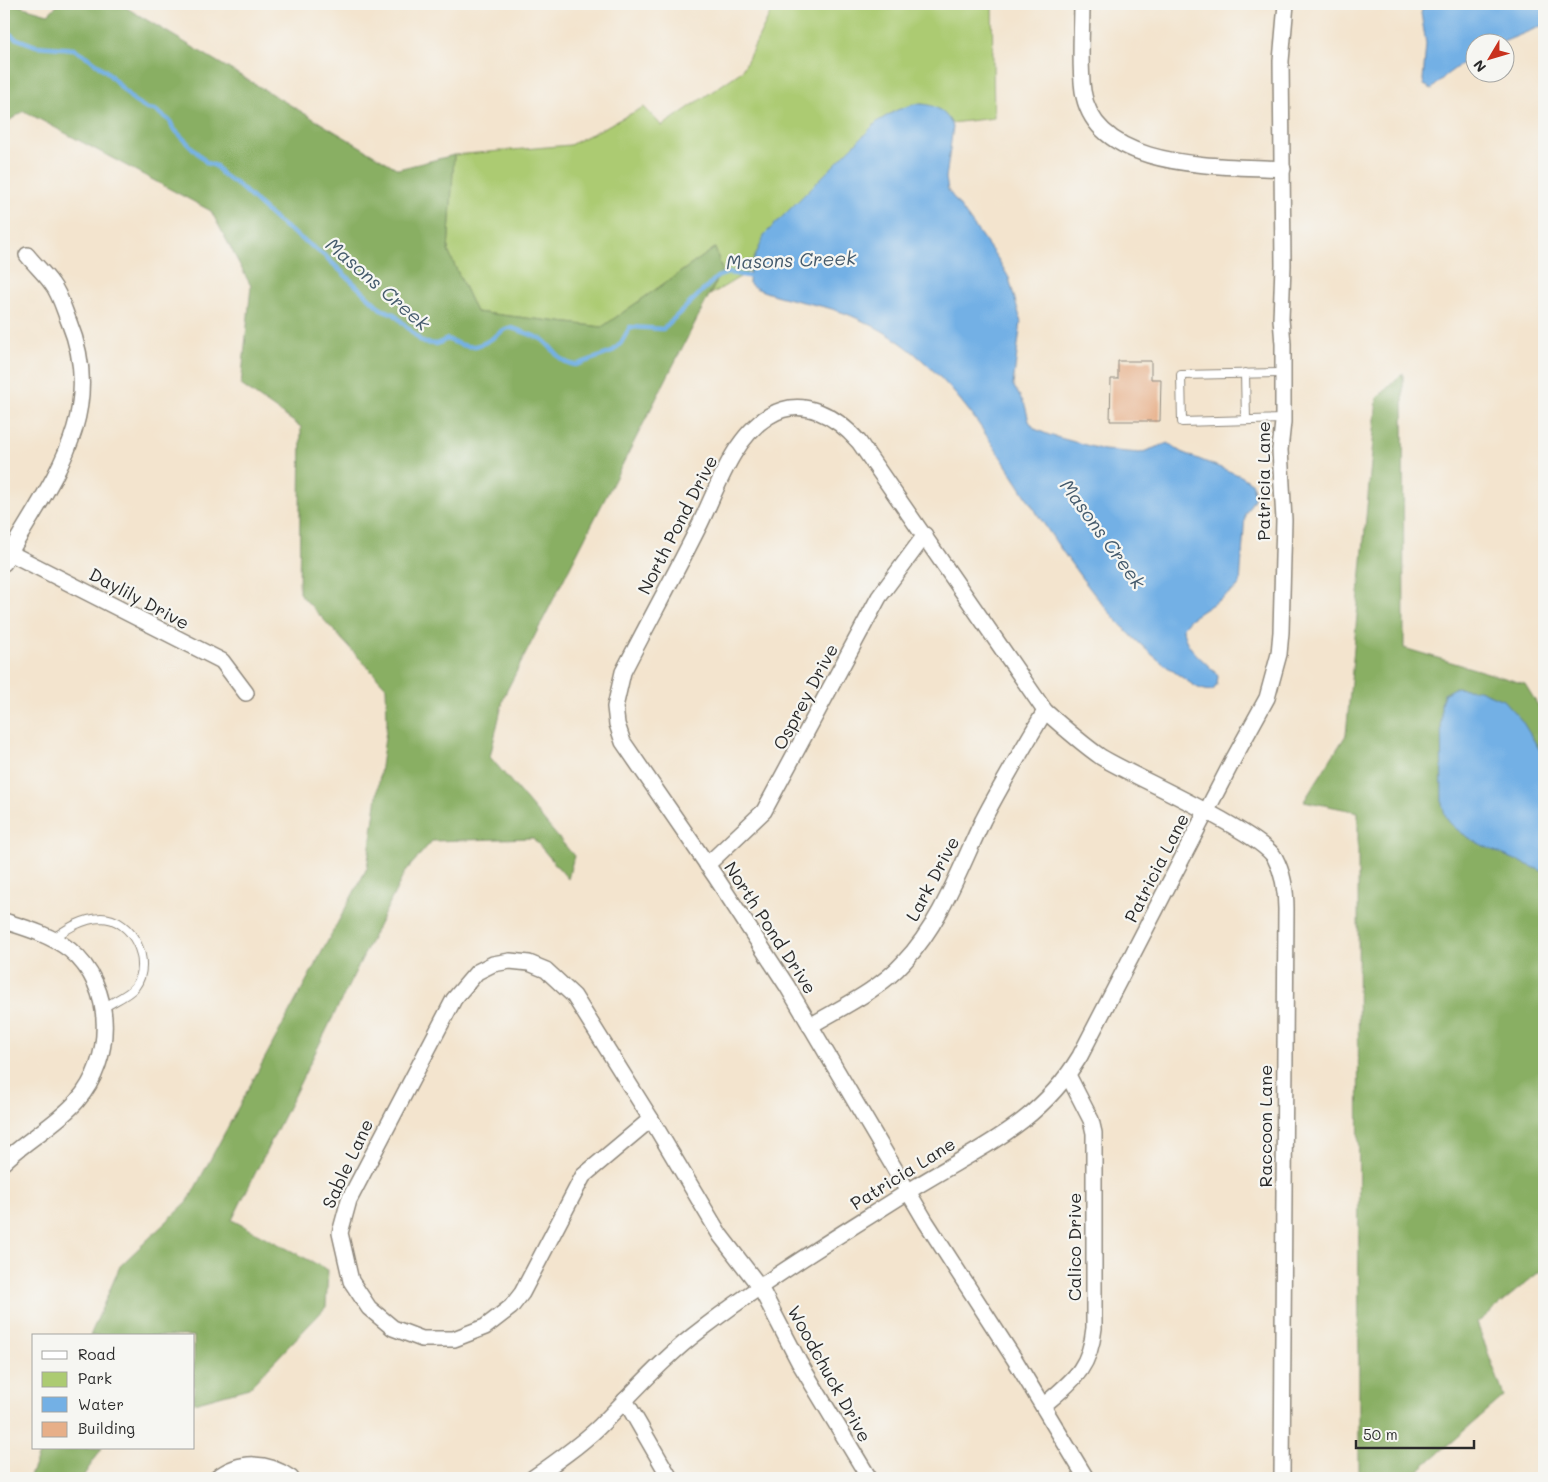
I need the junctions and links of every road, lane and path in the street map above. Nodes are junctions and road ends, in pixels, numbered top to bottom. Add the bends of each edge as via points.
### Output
1 (1082, 4) edge
2 (1286, 4) edge
3 (1283, 169) junction
4 (27, 255) dead end
5 (1283, 372) junction
6 (1245, 374) junction
7 (1283, 419) junction
8 (1246, 420) junction
9 (925, 535) junction
10 (6, 556) edge
11 (246, 693) dead end
12 (1045, 711) junction
13 (1206, 813) junction
14 (707, 865) junction
15 (4, 920) edge
16 (52, 939) junction
17 (103, 1008) junction
18 (810, 1026) junction
19 (1068, 1075) junction
20 (651, 1119) junction
21 (4, 1162) edge
22 (909, 1192) junction
23 (760, 1287) junction
24 (625, 1400) junction
25 (1043, 1406) junction
26 (216, 1478) edge
27 (291, 1478) edge
28 (534, 1478) edge
29 (670, 1478) edge
30 (868, 1478) edge
31 (1086, 1478) edge
32 (1282, 1478) edge

1 - 3 street via 1083,92 1096,124 1106,136 1152,156 1185,162
2 - 3 street, Patricia Lane via 1282,38
3 - 5 street, Patricia Lane
4 - 10 street via 53,285 75,338 83,375 83,394 80,413 66,450
5 - 6 lane
5 - 7 street, Patricia Lane
6 - 8 lane
6 - 8 lane via 1181,375 1181,384 1182,422
7 - 8 lane
7 - 13 street, Patricia Lane via 1280,450 1284,520 1279,654 1267,698
9 - 12 street, North Pond Drive
9 - 14 street, Osprey Drive via 879,597 764,811
9 - 14 street, North Pond Drive via 871,456 835,418 804,408 770,415 756,426 736,453 623,672 615,707 623,742
10 - 11 street, Daylily Drive via 222,661
12 - 13 street, North Pond Drive via 1102,757
12 - 18 street, Lark Drive via 915,949 892,975
13 - 19 street, Patricia Lane
13 - 32 street, Raccoon Lane via 1244,833 1274,856 1286,889
14 - 18 street, North Pond Drive
15 - 16 street
16 - 17 street via 83,964 94,979
16 - 17 lane via 76,923 102,918 122,926 139,944 143,967 135,988
17 - 21 street via 105,1034 102,1052 88,1087 63,1115
18 - 22 street, North Pond Drive
19 - 22 street, Patricia Lane via 1053,1094 1019,1124
19 - 25 street, Calico Drive via 1091,1120 1094,1133 1094,1328 1089,1357 1083,1369
20 - 20 street, Sable Lane via 585,1012 561,981 529,963 510,961 493,964 477,972 454,999 343,1216 340,1233 351,1281 369,1308 393,1328 422,1339 454,1339 485,1327 510,1307 522,1292 583,1176
20 - 23 street, Sable Lane via 720,1234
22 - 23 street, Patricia Lane
22 - 25 street
23 - 24 street, Patricia Lane via 687,1341
23 - 30 street, Woodchuck Drive via 799,1362
24 - 28 street, Patricia Lane via 582,1442
24 - 29 street
25 - 31 street
26 - 27 street via 241,1466 258,1464

